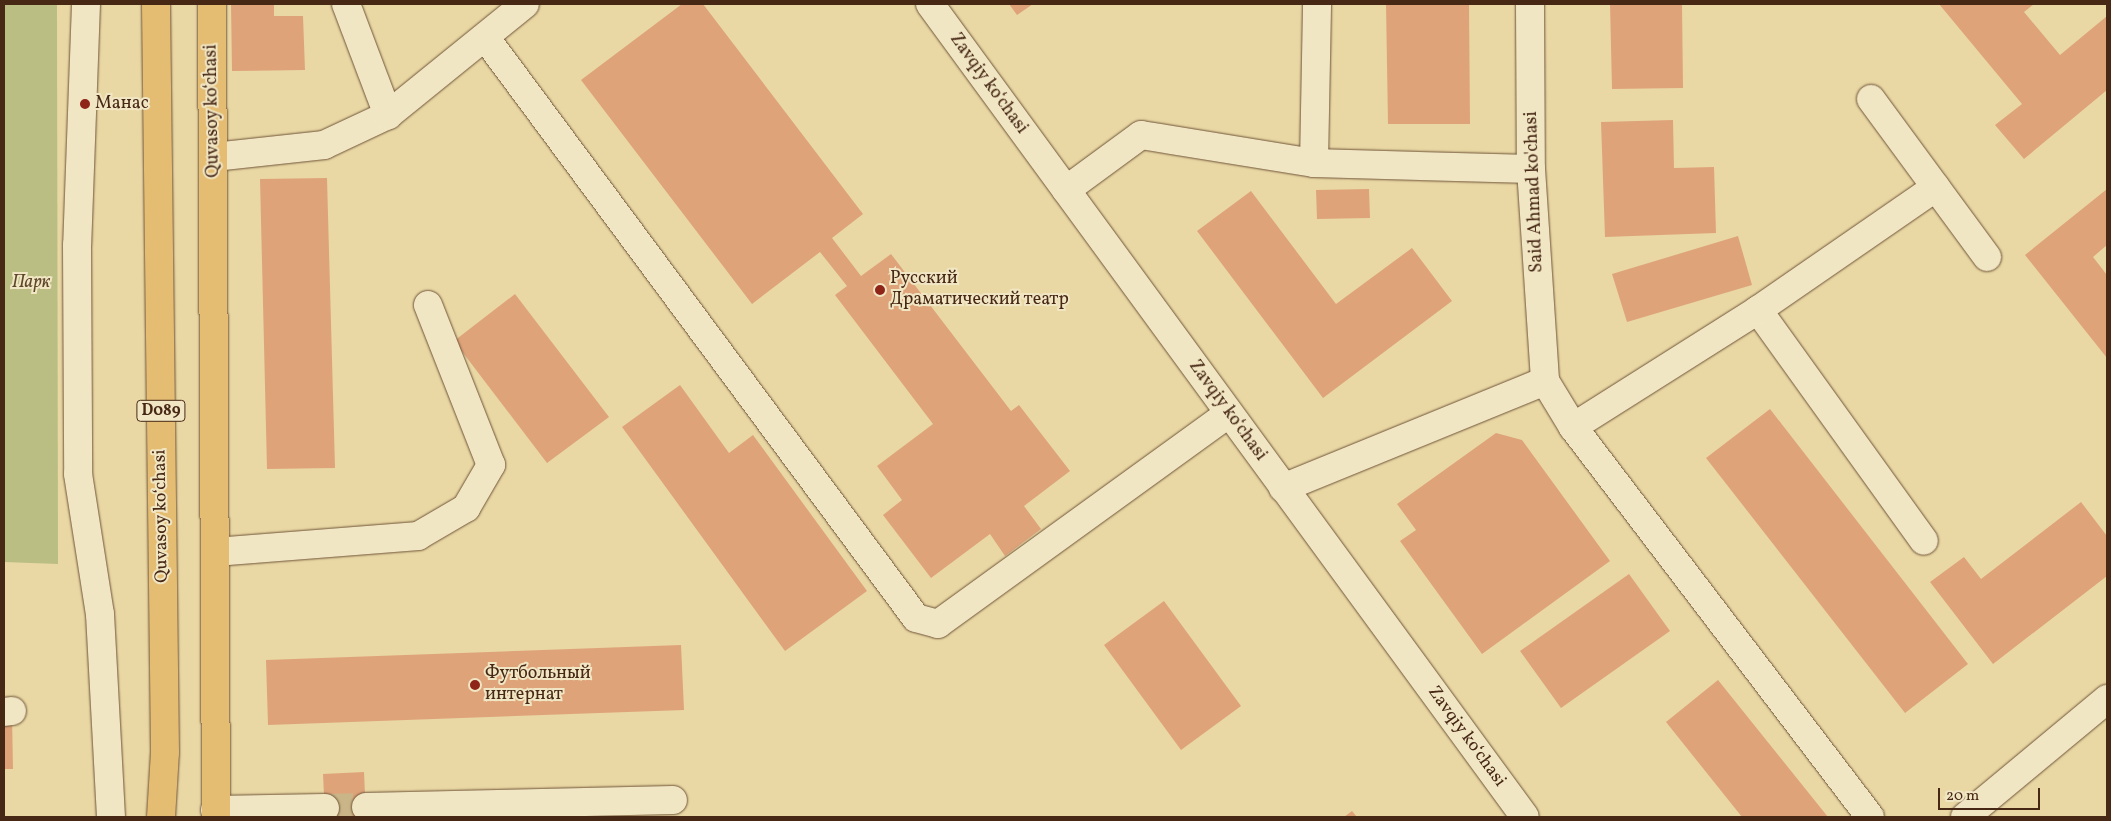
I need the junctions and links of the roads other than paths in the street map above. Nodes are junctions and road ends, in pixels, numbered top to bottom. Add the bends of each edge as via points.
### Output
1 (86, 4) edge
2 (156, 4) edge
3 (212, 4) edge
4 (346, 4) edge
5 (525, 4) edge
6 (930, 4) edge
7 (1317, 4) edge
8 (1530, 4) edge
9 (496, 21) edge
10 (1871, 99) dead end
11 (388, 115) junction
12 (214, 157) junction
13 (1314, 163) junction
14 (1531, 169) junction
15 (1936, 187) junction
16 (1066, 190) junction
17 (1987, 257) dead end
18 (428, 305) dead end
19 (1758, 310) junction
20 (1545, 381) junction
21 (1228, 413) junction
22 (1573, 427) junction
23 (1283, 488) junction
24 (1924, 541) dead end
25 (216, 552) junction
26 (2107, 699) edge
27 (673, 800) dead end
28 (366, 807) tunnel mouth
29 (325, 808) tunnel mouth
30 (216, 814) edge
31 (111, 817) edge
32 (161, 817) edge
33 (1525, 817) edge
34 (1870, 817) edge
35 (1965, 817) edge

1 - 31 street via 77,245 78,474 100,614
2 - 32 main road, Quvasoy koʻchasi / D089 via 164,752
3 - 12 main road, Quvasoy koʻchasi
4 - 11 street
5 - 9 street
6 - 16 street, Zavqiy koʻchasi
7 - 13 street
8 - 14 street, Said Ahmad ko'chasi
9 - 11 street
9 - 21 street via 916,618 938,624
10 - 15 street
11 - 12 street via 324,146
12 - 25 main road, Quvasoy koʻchasi
13 - 14 street
13 - 16 street via 1141,135
14 - 20 street, Said Ahmad ko'chasi
15 - 17 street
15 - 19 street
16 - 21 street, Zavqiy koʻchasi
18 - 25 street via 491,465 466,508 418,536
19 - 22 street
19 - 24 street
20 - 22 street
20 - 23 street
21 - 23 street, Zavqiy koʻchasi
22 - 34 street
23 - 33 street, Zavqiy koʻchasi
25 - 30 main road, Quvasoy koʻchasi
26 - 35 street
27 - 28 street
29 - 30 street

